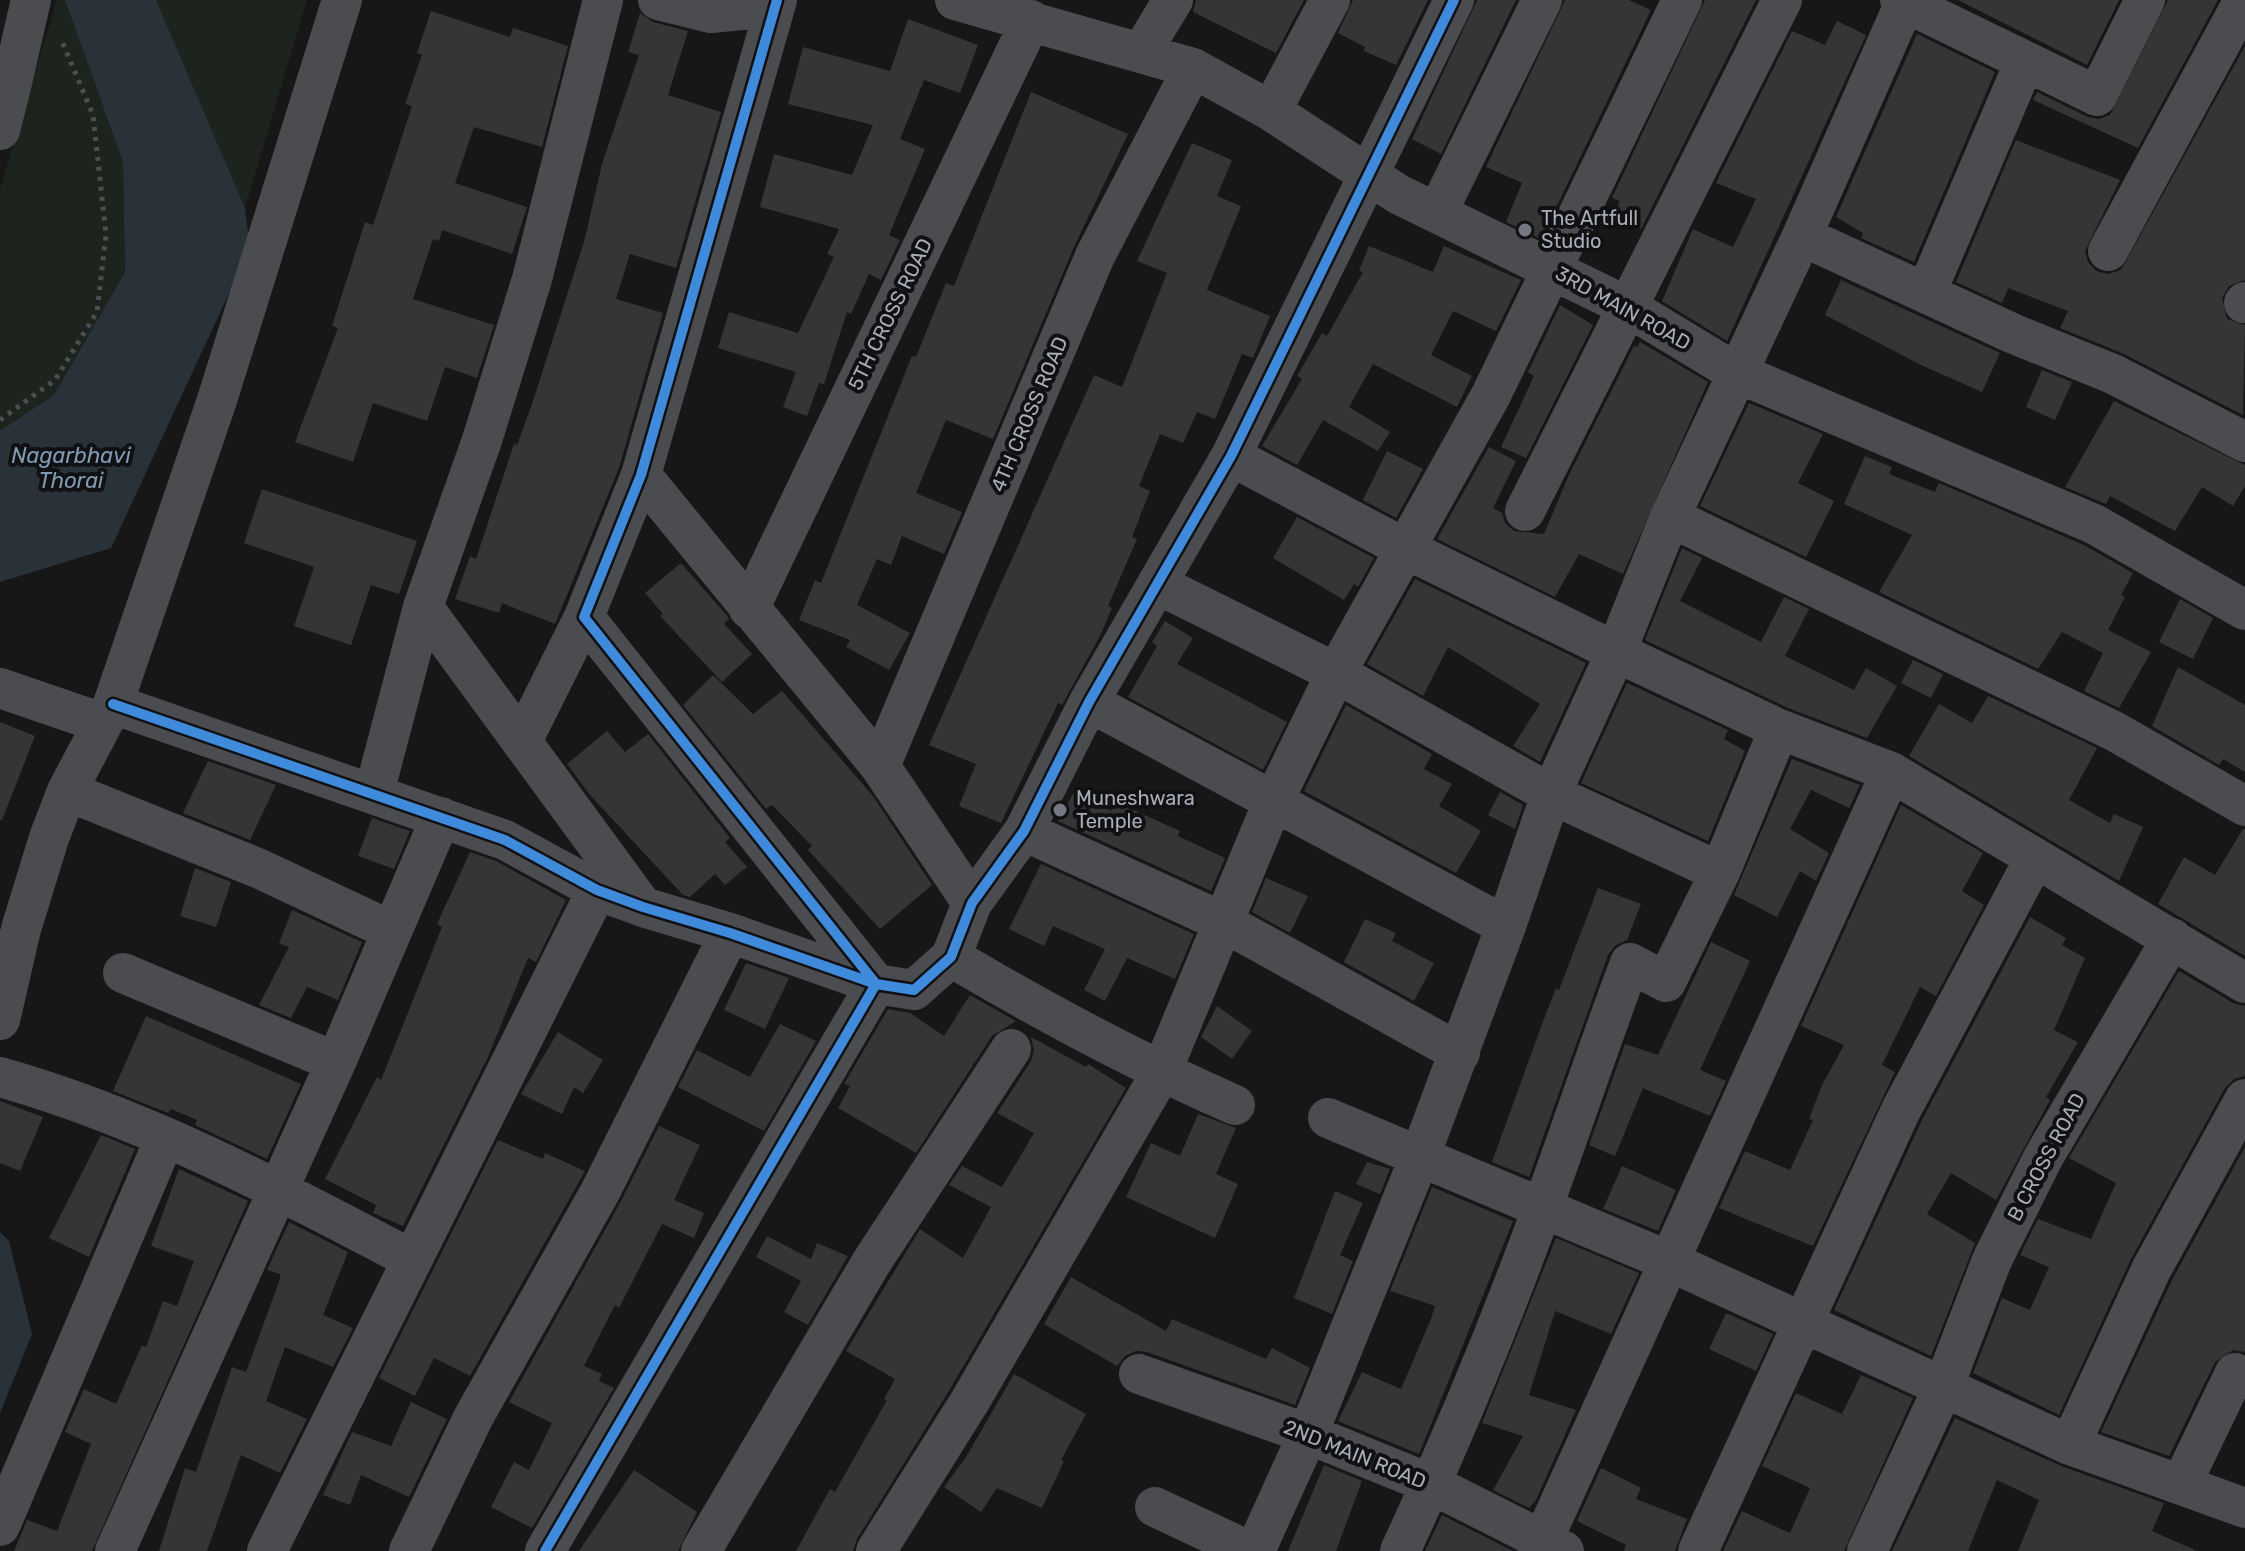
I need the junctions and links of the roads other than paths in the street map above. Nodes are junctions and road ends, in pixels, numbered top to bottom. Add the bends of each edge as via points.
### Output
1 (31, 0) edge
2 (342, 0) edge
3 (603, 0) edge
4 (658, 0) edge
5 (955, 0) edge
6 (1173, 0) edge
7 (1330, 0) edge
8 (1454, 0) edge
9 (1542, 0) edge
10 (1682, 0) edge
11 (1782, 0) edge
12 (2145, 0) edge
13 (2244, 0) edge
14 (1903, 1) edge
15 (775, 3) edge
16 (1031, 20) junction
17 (1141, 53) junction
18 (2025, 61) junction
19 (1193, 68) junction
20 (5, 90) edge
21 (1271, 111) junction
22 (0, 130) edge
23 (1366, 175) junction
24 (1437, 213) junction
25 (1802, 236) junction
26 (2108, 251) dead end
27 (1553, 269) junction
28 (1926, 293) junction
29 (1626, 306) junction
30 (1735, 372) junction
31 (2245, 442) edge
32 (1231, 456) junction
33 (641, 475) junction
34 (1525, 511) dead end
35 (1670, 517) junction
36 (1404, 548) junction
37 (1157, 584) junction
38 (423, 607) junction
39 (749, 609) junction
40 (2245, 610) edge
41 (584, 617) junction
42 (1616, 652) junction
43 (1336, 673) junction
44 (0, 688) edge
45 (1089, 702) junction
46 (108, 714) junction
47 (1779, 729) junction
48 (522, 741) junction
49 (880, 766) junction
50 (1891, 772) junction
51 (67, 791) junction
52 (374, 793) junction
53 (1551, 794) junction
54 (1273, 802) junction
55 (2245, 806) edge
56 (441, 817) junction
57 (1024, 831) junction
58 (2035, 858) junction
59 (1720, 872) junction
60 (597, 890) junction
61 (972, 903) junction
62 (643, 907) junction
63 (1225, 923) junction
64 (11, 925) edge
65 (1506, 926) junction
66 (392, 931) junction
67 (730, 933) junction
68 (2172, 938) junction
69 (951, 957) junction
70 (123, 973) dead end
71 (2245, 983) edge
72 (876, 984) junction
73 (0, 1020) edge
74 (1011, 1049) dead end
75 (1460, 1053) junction
76 (336, 1062) junction
77 (1161, 1073) junction
78 (0, 1077) edge
79 (2245, 1099) edge
80 (1235, 1105) dead end
81 (1328, 1118) dead end
82 (165, 1138) junction
83 (1420, 1156) junction
84 (281, 1191) junction
85 (1542, 1210) junction
86 (411, 1259) junction
87 (1671, 1262) junction
88 (1802, 1323) junction
89 (2235, 1373) dead end
90 (1139, 1374) dead end
91 (1943, 1388) junction
92 (1308, 1434) junction
93 (2070, 1445) junction
94 (1431, 1484) junction
95 (2181, 1485) junction
96 (1155, 1507) dead end
97 (2245, 1508) edge
98 (0, 1526) edge
99 (1548, 1548) edge
100 (115, 1551) edge
101 (267, 1551) edge
102 (409, 1551) edge
103 (545, 1551) edge
104 (701, 1551) edge
105 (876, 1551) edge
106 (1249, 1551) edge
107 (1255, 1551) edge
108 (1400, 1551) edge
109 (1698, 1551) edge
110 (1867, 1551) edge

1 - 20 street
2 - 46 street via 217,400
3 - 38 street via 532,279
4 - 15 street via 711,13
5 - 16 street, 3RD MAIN ROAD
6 - 17 street
7 - 21 street
8 - 23 street
9 - 24 street
10 - 27 street
11 - 29 street
12 - 18 street via 2097,96
13 - 26 street
14 - 18 street
14 - 25 street
15 - 33 street
16 - 17 street, 3RD MAIN ROAD
16 - 39 street, 5TH CROSS ROAD
17 - 19 street, 3RD MAIN ROAD
18 - 28 street
19 - 21 street, 3RD MAIN ROAD
19 - 49 street, 4TH CROSS ROAD via 1095,256
20 - 22 street
21 - 23 street, 3RD MAIN ROAD
23 - 24 street, 3RD MAIN ROAD
23 - 32 street
24 - 27 street, 3RD MAIN ROAD
25 - 28 street
25 - 30 street
27 - 29 street, 3RD MAIN ROAD
27 - 36 street via 1491,395
28 - 31 street via 2113,374
29 - 30 street, 3RD MAIN ROAD
29 - 34 street
30 - 35 street
30 - 40 street, 3RD MAIN ROAD via 2094,524
32 - 36 street
32 - 37 street
33 - 39 street
33 - 41 street
35 - 42 street
35 - 55 street via 2114,731
36 - 42 street
36 - 43 street
37 - 43 street
37 - 45 street
38 - 48 street
38 - 52 street
39 - 49 street
41 - 48 street
41 - 72 street
42 - 47 street
42 - 53 street
43 - 53 street
43 - 54 street
44 - 46 street
45 - 54 street
45 - 57 street
46 - 51 street
46 - 52 street
47 - 50 street
47 - 59 street
48 - 62 street
49 - 61 street
50 - 58 street
50 - 87 street
51 - 64 street
51 - 66 street via 260,869
52 - 56 street
53 - 59 street
53 - 65 street
54 - 63 street
54 - 65 street
56 - 60 street via 505,840
56 - 66 street
57 - 61 street
57 - 63 street
58 - 68 street
58 - 88 street via 1901,1110
59 - 85 street via 1666,982 1630,963
60 - 62 street
60 - 86 street
61 - 69 street
62 - 67 street
63 - 75 street
63 - 77 street
64 - 73 street
65 - 75 street
66 - 76 street
67 - 72 street
67 - 102 street via 600,1192 473,1418
68 - 71 street
68 - 91 street, B CROSS ROAD via 2043,1158 1992,1260
69 - 72 street via 914,990
69 - 77 street
70 - 76 street
72 - 103 street
74 - 104 street via 871,1263
75 - 83 street
76 - 84 street
77 - 80 street
77 - 105 street
78 - 82 street via 102,1109
79 - 93 street via 2151,1270
81 - 83 street
82 - 84 street
82 - 98 street
83 - 85 street
83 - 92 street
84 - 86 street
84 - 100 street
85 - 87 street
85 - 94 street
86 - 101 street
87 - 88 street
87 - 99 street
88 - 91 street
88 - 109 street
89 - 95 street
90 - 92 street, 2ND MAIN ROAD
91 - 93 street
91 - 110 street, B CROSS ROAD
92 - 94 street, 2ND MAIN ROAD
92 - 107 street
93 - 95 street
94 - 99 street, 2ND MAIN ROAD
94 - 108 street
95 - 97 street
96 - 106 street

